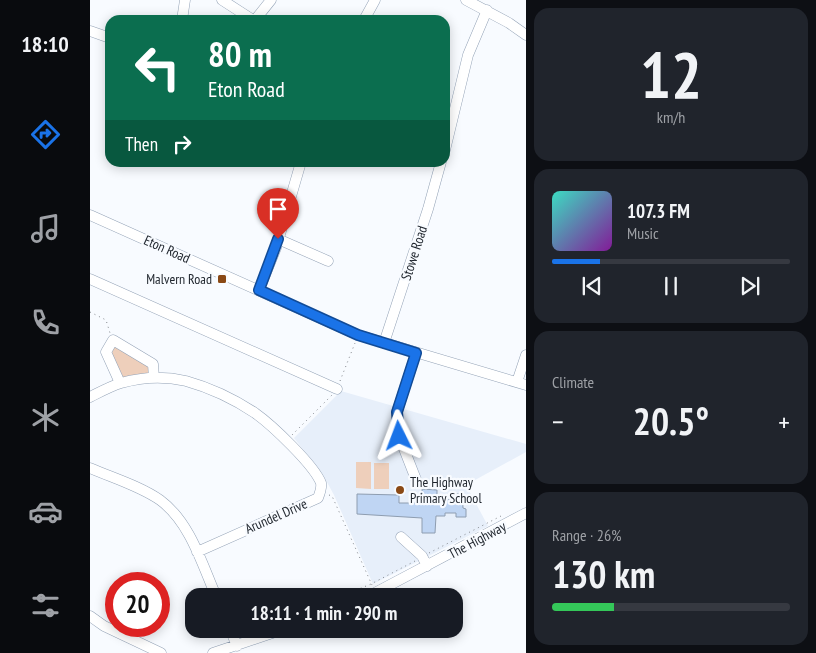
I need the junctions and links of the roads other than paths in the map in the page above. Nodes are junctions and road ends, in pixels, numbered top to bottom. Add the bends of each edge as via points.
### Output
1 (185, 0) edge
2 (222, 0) edge
3 (271, 0) edge
4 (375, 0) edge
5 (471, 1) edge
6 (487, 10) junction
7 (183, 15) edge
8 (250, 15) edge
9 (258, 15) edge
10 (367, 15) edge
11 (90, 31) edge
12 (526, 35) edge
13 (105, 36) edge
14 (450, 129) edge
15 (300, 167) edge
16 (440, 167) edge
17 (90, 215) edge
18 (278, 239) junction
19 (328, 261) dead end
20 (90, 279) edge
21 (259, 290) junction
22 (384, 344) junction
23 (416, 353) junction
24 (526, 355) edge
25 (154, 378) junction
26 (120, 383) junction
27 (522, 384) edge
28 (337, 389) dead end
29 (90, 397) edge
30 (90, 468) edge
31 (417, 482) dead end
32 (526, 513) edge
33 (401, 537) dead end
34 (197, 552) junction
35 (424, 559) junction
36 (213, 588) edge
37 (378, 588) edge
38 (91, 621) edge
39 (234, 638) edge
40 (259, 638) edge
41 (237, 646) junction
42 (161, 653) edge
43 (213, 653) edge

1 - 7 street
2 - 8 street
3 - 9 street
4 - 10 street
5 - 6 street
6 - 12 street
6 - 14 street via 468,54
11 - 13 street
15 - 18 street
16 - 22 street, Stowe Road
17 - 21 street, Eton Road
18 - 19 street
18 - 21 street
20 - 28 street
21 - 22 street, Eton Road
22 - 23 street, Eton Road
23 - 27 street, Eton Road
23 - 31 street via 397,412 399,436
24 - 27 street
25 - 26 street, Arundel Drive
25 - 26 street via 153,364 113,340 106,352
25 - 34 street, Arundel Drive via 185,381 222,394 257,414 305,460 321,484 318,498
26 - 29 street, Arundel Drive
30 - 34 street via 160,500 184,526
32 - 35 street, The Highway
33 - 35 street
34 - 36 street
35 - 37 street, The Highway
38 - 42 street
39 - 41 street
40 - 41 street
41 - 43 street

